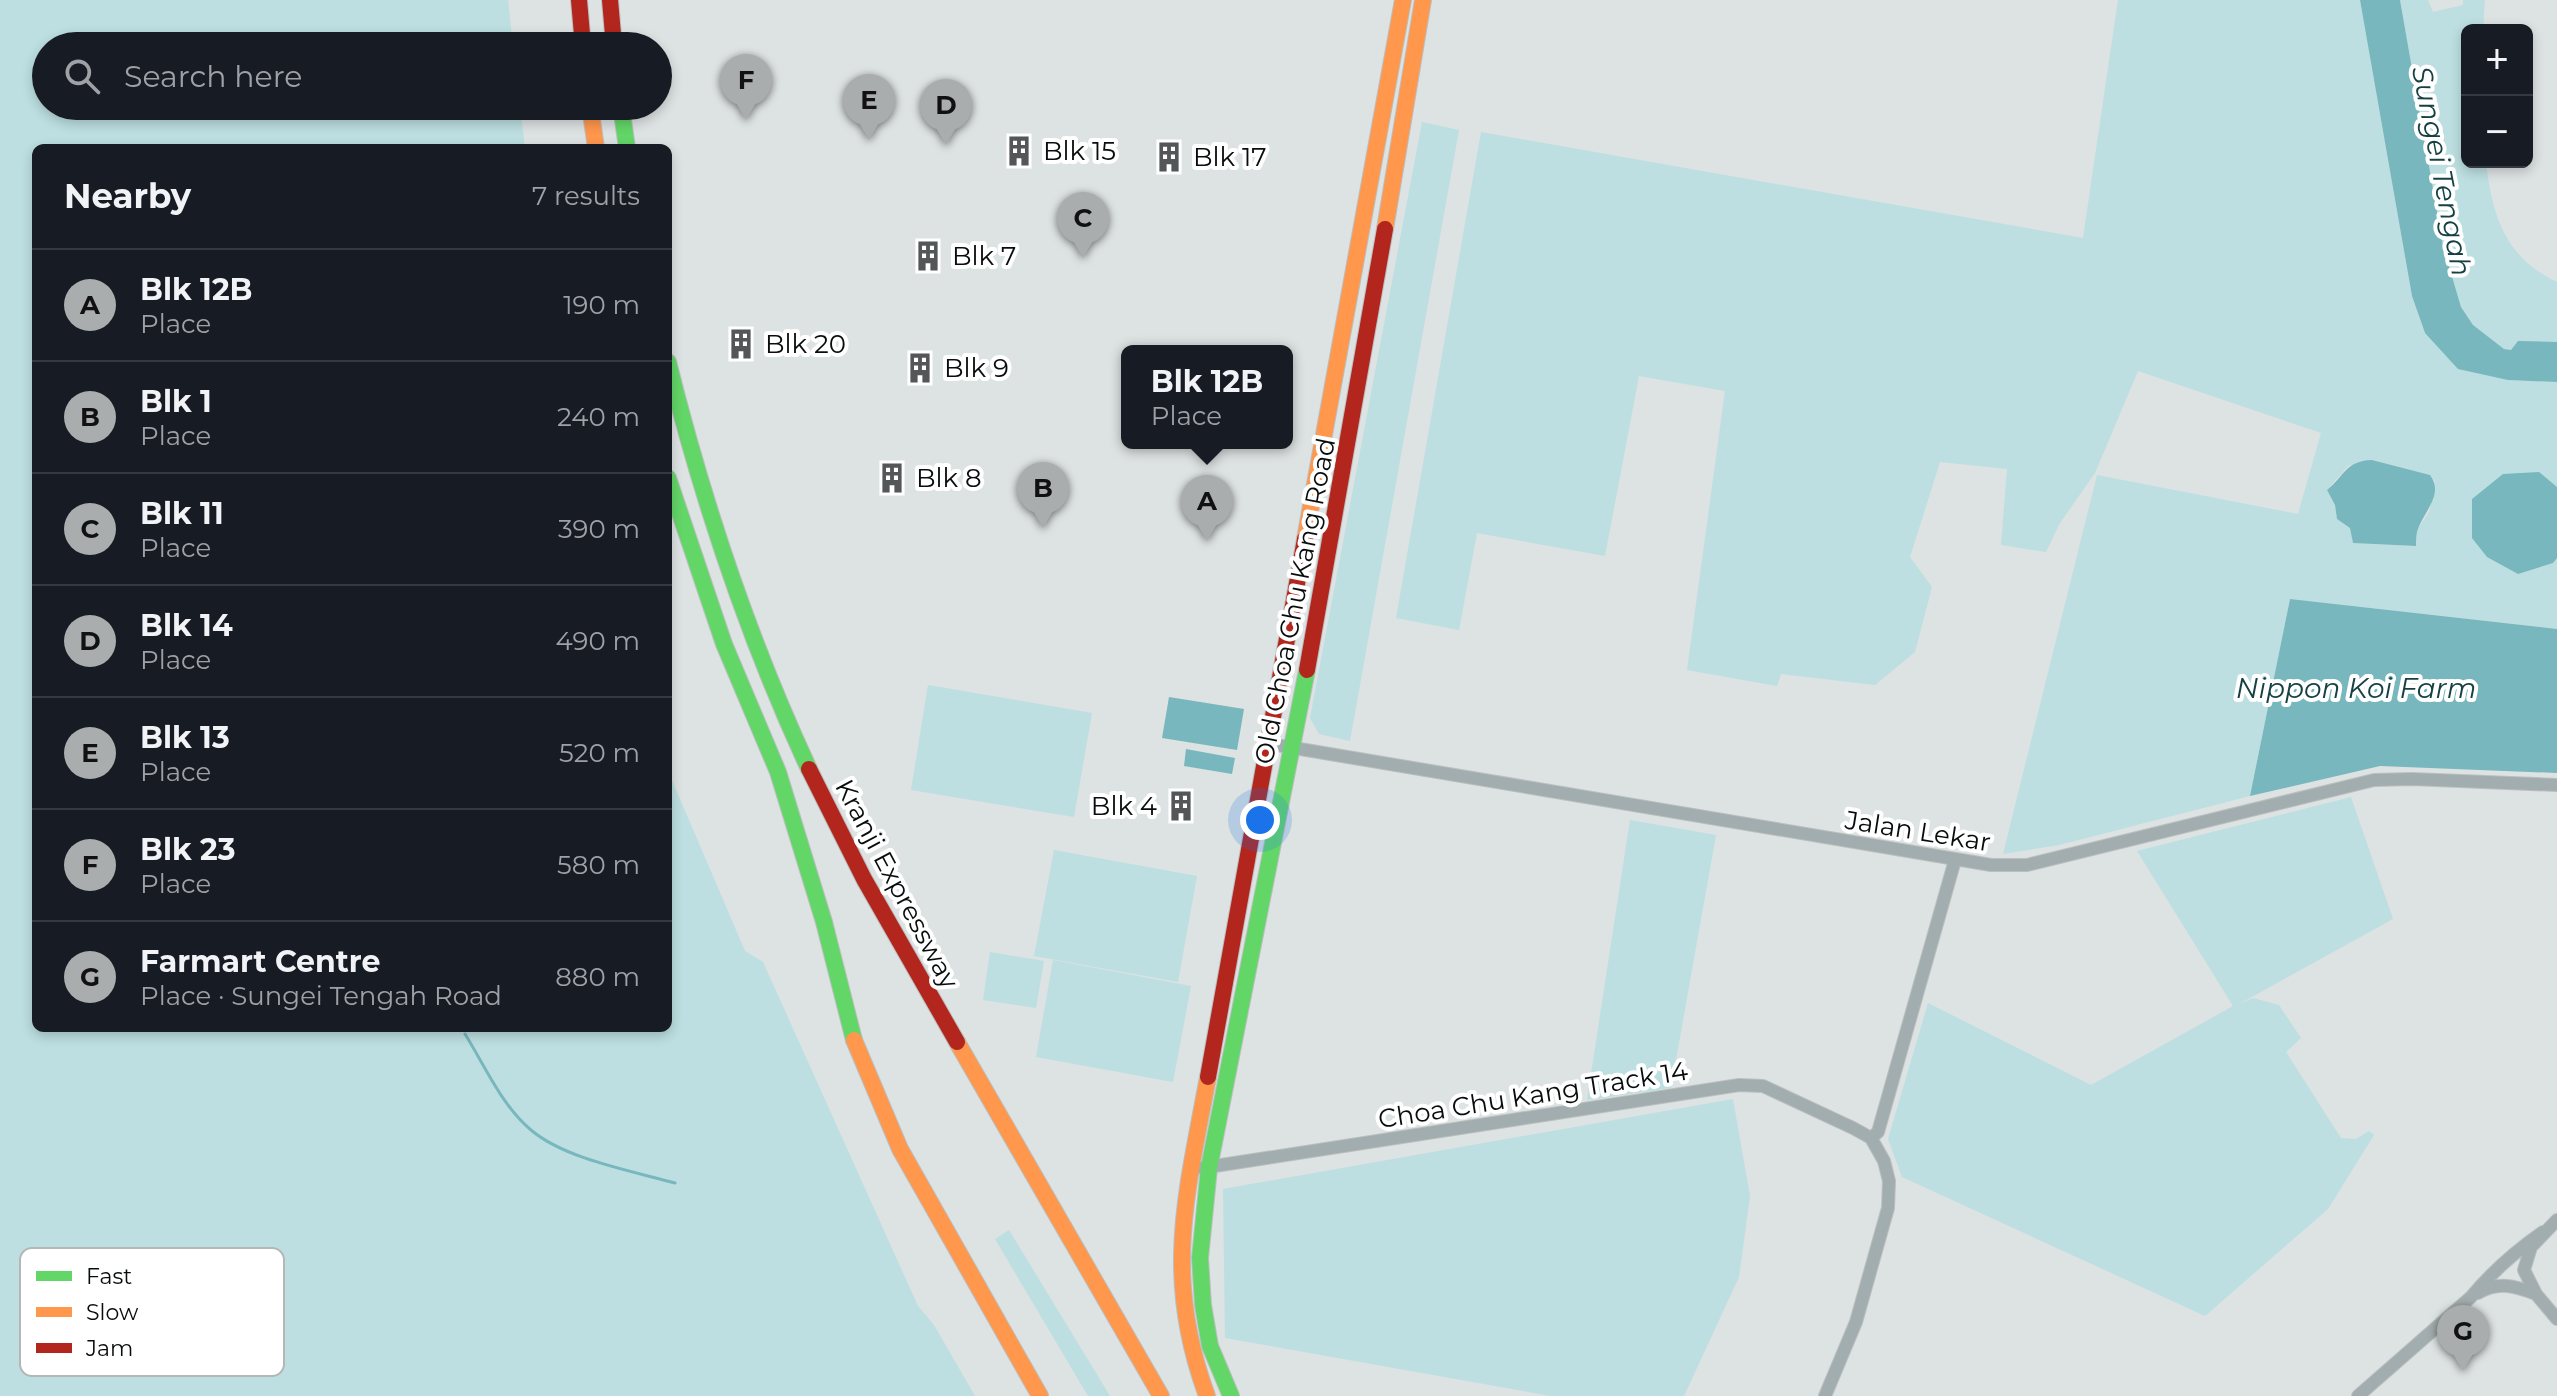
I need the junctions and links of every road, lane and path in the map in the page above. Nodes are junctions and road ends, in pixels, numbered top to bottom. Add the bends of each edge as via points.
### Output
1 (579, 0) edge
2 (610, 0) edge
3 (1403, 0) edge
4 (1425, 3) edge
5 (582, 32) edge
6 (613, 32) edge
7 (592, 120) edge
8 (623, 120) edge
9 (595, 144) edge
10 (626, 144) edge
11 (1363, 367) junction
12 (1336, 377) junction
13 (672, 379) edge
14 (672, 490) edge
15 (1270, 744) junction
16 (1293, 747) junction
17 (2557, 785) edge
18 (1955, 860) junction
19 (1871, 1138) junction
20 (1209, 1168) junction
21 (1191, 1170) junction
22 (2557, 1220) edge
23 (2543, 1232) junction
24 (2536, 1294) junction
25 (2471, 1297) junction
26 (2557, 1319) edge
27 (1040, 1396) edge
28 (1161, 1396) edge
29 (1207, 1396) edge
30 (1231, 1396) edge
31 (1825, 1396) edge
32 (2358, 1396) edge

1 - 5 main road
2 - 6 main road
3 - 12 main road, Old Choa Chu Kang Road
4 - 11 main road, Old Choa Chu Kang Road
7 - 9 main road
8 - 10 main road
11 - 12 main road via 1350,367
11 - 16 main road, Old Choa Chu Kang Road
12 - 15 main road, Old Choa Chu Kang Road
13 - 28 main road, Kranji Expressway via 751,635 818,788 919,977
14 - 27 main road via 724,644 778,772 855,1044 900,1149
15 - 16 street, Jalan Lekar
15 - 21 main road, Old Choa Chu Kang Road
16 - 18 street, Jalan Lekar
16 - 20 main road, Old Choa Chu Kang Road
17 - 18 street, Jalan Lekar via 2374,780 2027,865
18 - 19 street via 1878,1132
19 - 20 street, Choa Chu Kang Track 14 via 1763,1086 1739,1085
19 - 31 street via 1889,1181 1888,1208 1856,1322
20 - 21 street, Choa Chu Kang Track 14
20 - 30 main road, Old Choa Chu Kang Road via 1200,1258 1203,1305 1210,1346
21 - 29 main road, Old Choa Chu Kang Road via 1179,1248 1181,1301 1188,1344
22 - 23 street
23 - 24 street via 2531,1247 2524,1270
23 - 25 street
24 - 25 street via 2504,1285
24 - 26 street
25 - 32 street

